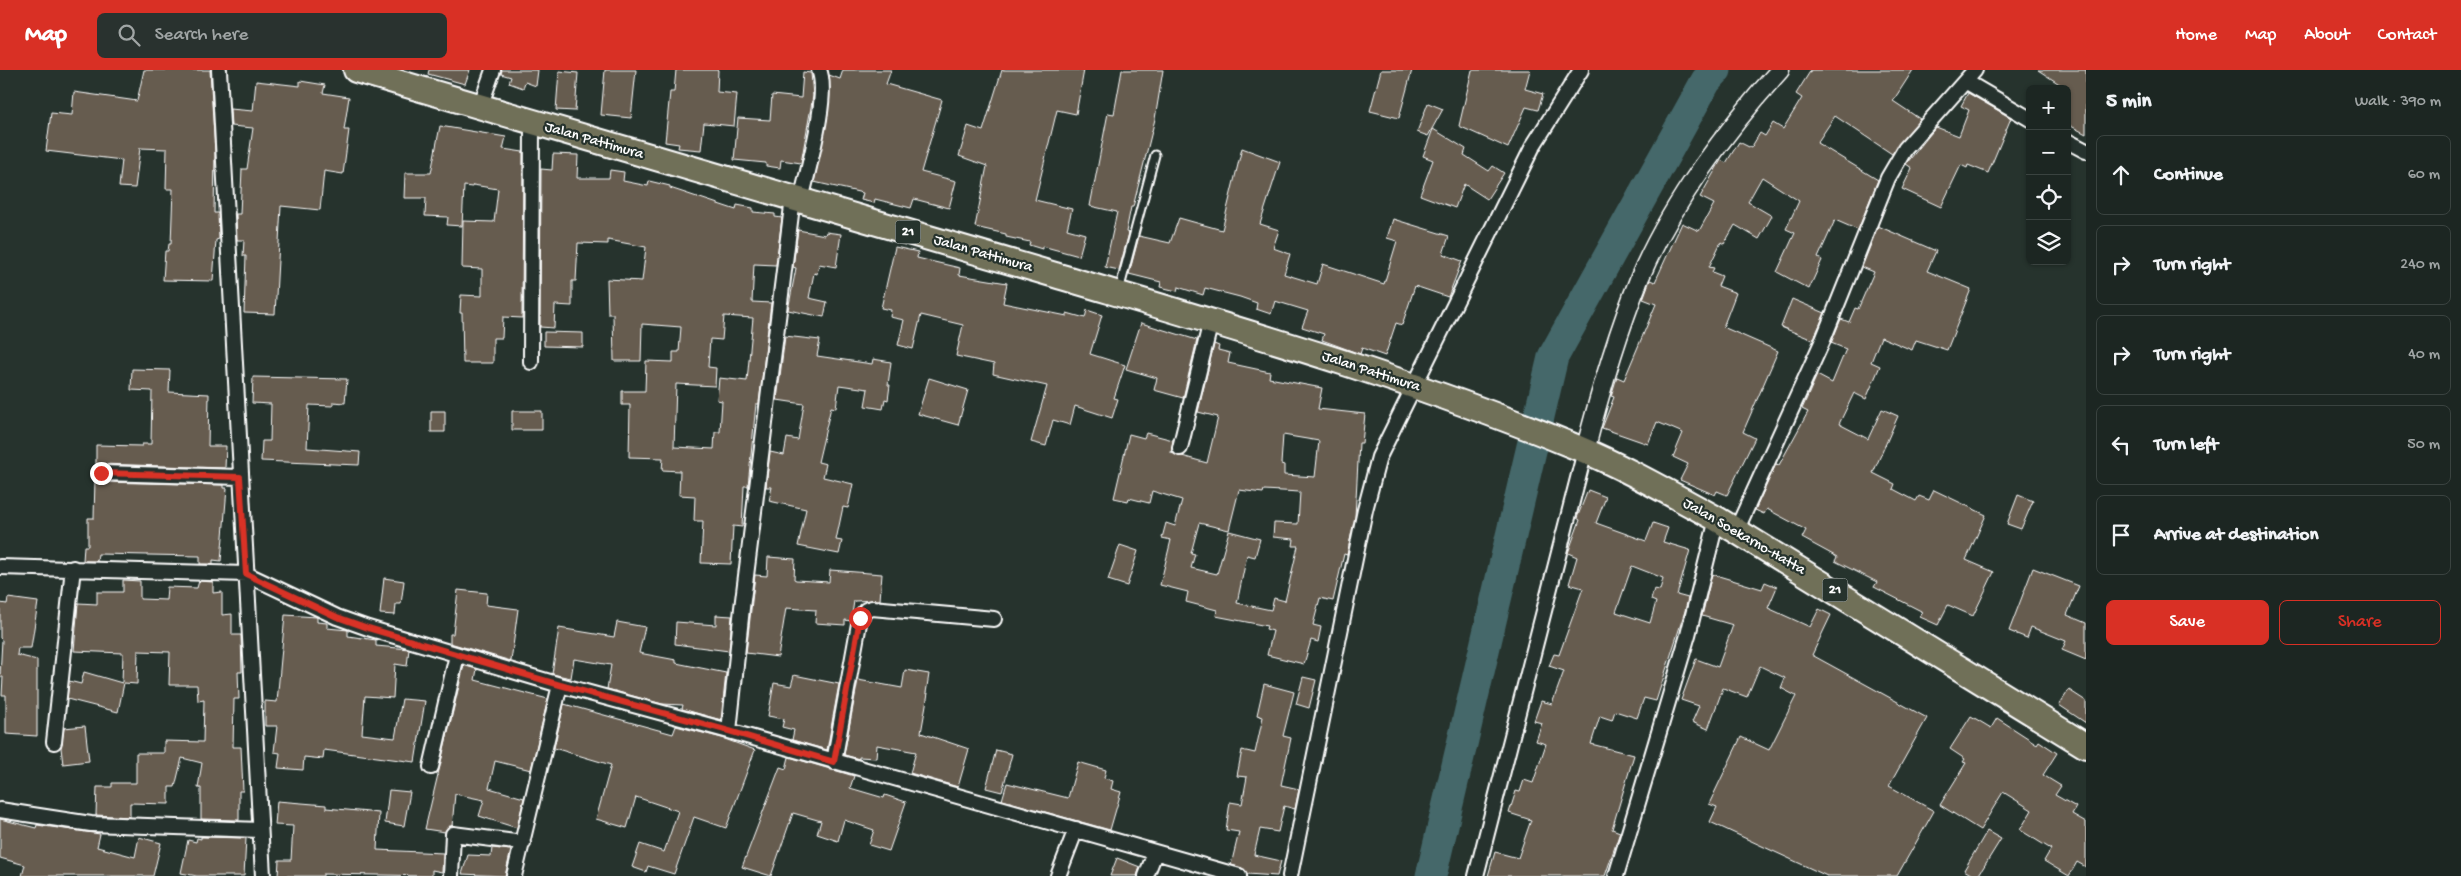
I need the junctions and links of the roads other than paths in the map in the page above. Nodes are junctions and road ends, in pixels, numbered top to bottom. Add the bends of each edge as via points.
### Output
1 (219, 70) edge
2 (356, 70) edge
3 (493, 70) edge
4 (819, 70) edge
5 (1581, 70) edge
6 (1780, 70) edge
7 (1975, 70) edge
8 (1965, 81) junction
9 (480, 107) junction
10 (2026, 117) edge
11 (532, 124) junction
12 (2071, 143) edge
13 (2086, 152) edge
14 (1155, 155) dead end
15 (797, 200) junction
16 (1118, 294) junction
17 (1211, 321) junction
18 (531, 362) dead end
19 (1415, 386) junction
20 (1180, 448) dead end
21 (1581, 449) junction
22 (101, 473) dead end
23 (240, 477) junction
24 (1726, 525) junction
25 (0, 567) edge
26 (73, 568) junction
27 (246, 574) junction
28 (994, 619) dead end
29 (457, 654) junction
30 (560, 685) junction
31 (729, 731) junction
32 (54, 742) dead end
33 (2086, 746) edge
34 (834, 762) junction
35 (431, 767) dead end
36 (0, 810) edge
37 (1076, 829) junction
38 (260, 830) junction
39 (523, 842) junction
40 (1155, 853) junction
41 (263, 876) edge
42 (451, 876) edge
43 (514, 876) edge
44 (1058, 876) edge
45 (1146, 876) edge
46 (1239, 876) edge
47 (1290, 876) edge
48 (1476, 876) edge
49 (1616, 876) edge

1 - 23 street
2 - 9 highway, Jalan Pattimura / 21
3 - 9 street
4 - 15 street via 822,77 821,102
5 - 19 street via 1533,146
6 - 21 street via 1729,130 1659,240 1620,332
7 - 8 street
8 - 10 street
8 - 24 street via 1905,149 1888,178 1823,340
9 - 11 highway, Jalan Pattimura / 21
11 - 15 highway, Jalan Pattimura / 21
11 - 18 street
12 - 13 street
14 - 16 lane
15 - 16 highway, Jalan Pattimura / 21
15 - 31 street via 742,608
16 - 17 highway, Jalan Pattimura / 21
17 - 19 highway, Jalan Pattimura / 21
17 - 20 street
19 - 21 highway, Jalan Pattimura / 21
19 - 47 street via 1391,429 1371,483
21 - 24 highway, Jalan Soekarno-Hatta / 21
21 - 48 street
22 - 23 street
23 - 27 street
24 - 33 highway, Jalan Soekarno-Hatta / 21
24 - 49 street via 1688,635
25 - 26 street
26 - 27 street
26 - 32 street
27 - 29 street via 337,617
27 - 38 street
28 - 34 street via 866,610 860,618
29 - 30 street
29 - 35 street
30 - 31 street
30 - 39 street
31 - 34 street
34 - 37 street
36 - 38 street via 91,824
37 - 40 street
37 - 44 street
38 - 41 street
39 - 42 street via 453,834
39 - 43 street
40 - 45 street
40 - 46 street

